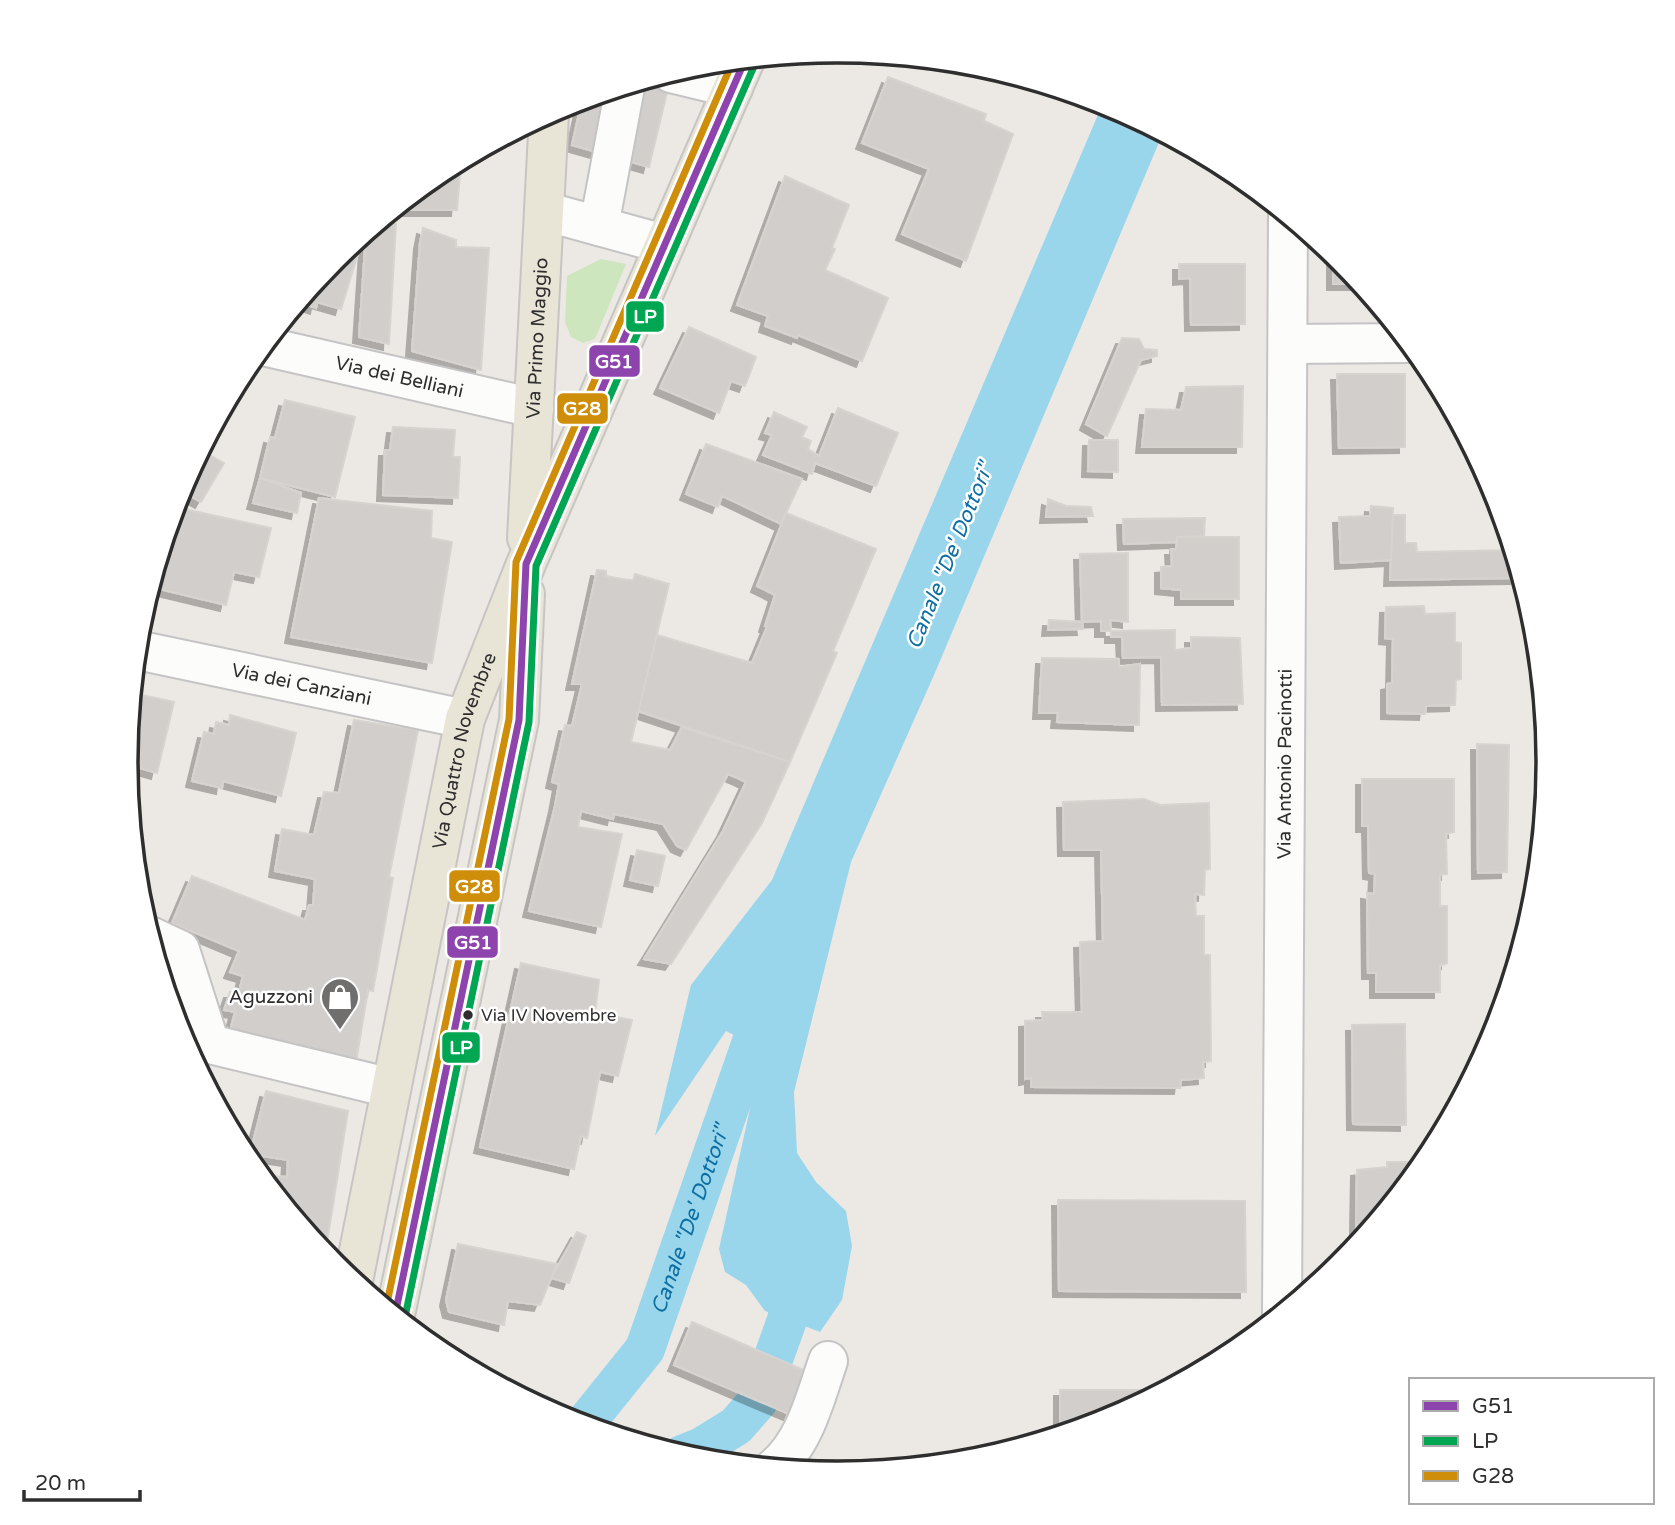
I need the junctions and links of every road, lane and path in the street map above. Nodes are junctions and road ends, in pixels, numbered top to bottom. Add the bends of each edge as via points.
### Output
1 (716, 74) edge
2 (739, 74) edge
3 (623, 97) edge
4 (548, 126) edge
5 (544, 211) junction
6 (599, 226) junction
7 (1287, 227) edge
8 (664, 244) junction
9 (1396, 343) edge
10 (1288, 344) junction
11 (275, 349) edge
12 (534, 408) junction
13 (526, 564) junction
14 (147, 652) edge
15 (465, 719) junction
16 (161, 941) edge
17 (391, 1088) junction
18 (355, 1269) edge
19 (1282, 1302) edge
20 (397, 1305) edge
21 (828, 1361) dead end
22 (784, 1460) edge

1 - 2 street
2 - 8 main road
3 - 6 street
4 - 5 main road, Via Primo Maggio
5 - 6 street
5 - 12 main road, Via Primo Maggio
6 - 8 street
7 - 10 street, Via Antonio Pacinotti
8 - 13 main road
9 - 10 street
10 - 19 street, Via Antonio Pacinotti
11 - 12 street, Via dei Belliani
12 - 13 main road, Via Primo Maggio
13 - 15 main road, Via Quattro Novembre
13 - 20 main road, Via Quattro Novembre via 519,720
14 - 15 street, Via dei Canziani
15 - 17 main road, Via Quattro Novembre
16 - 17 street via 180,950 210,1044
17 - 18 main road, Via Quattro Novembre
21 - 22 street via 808,1418

